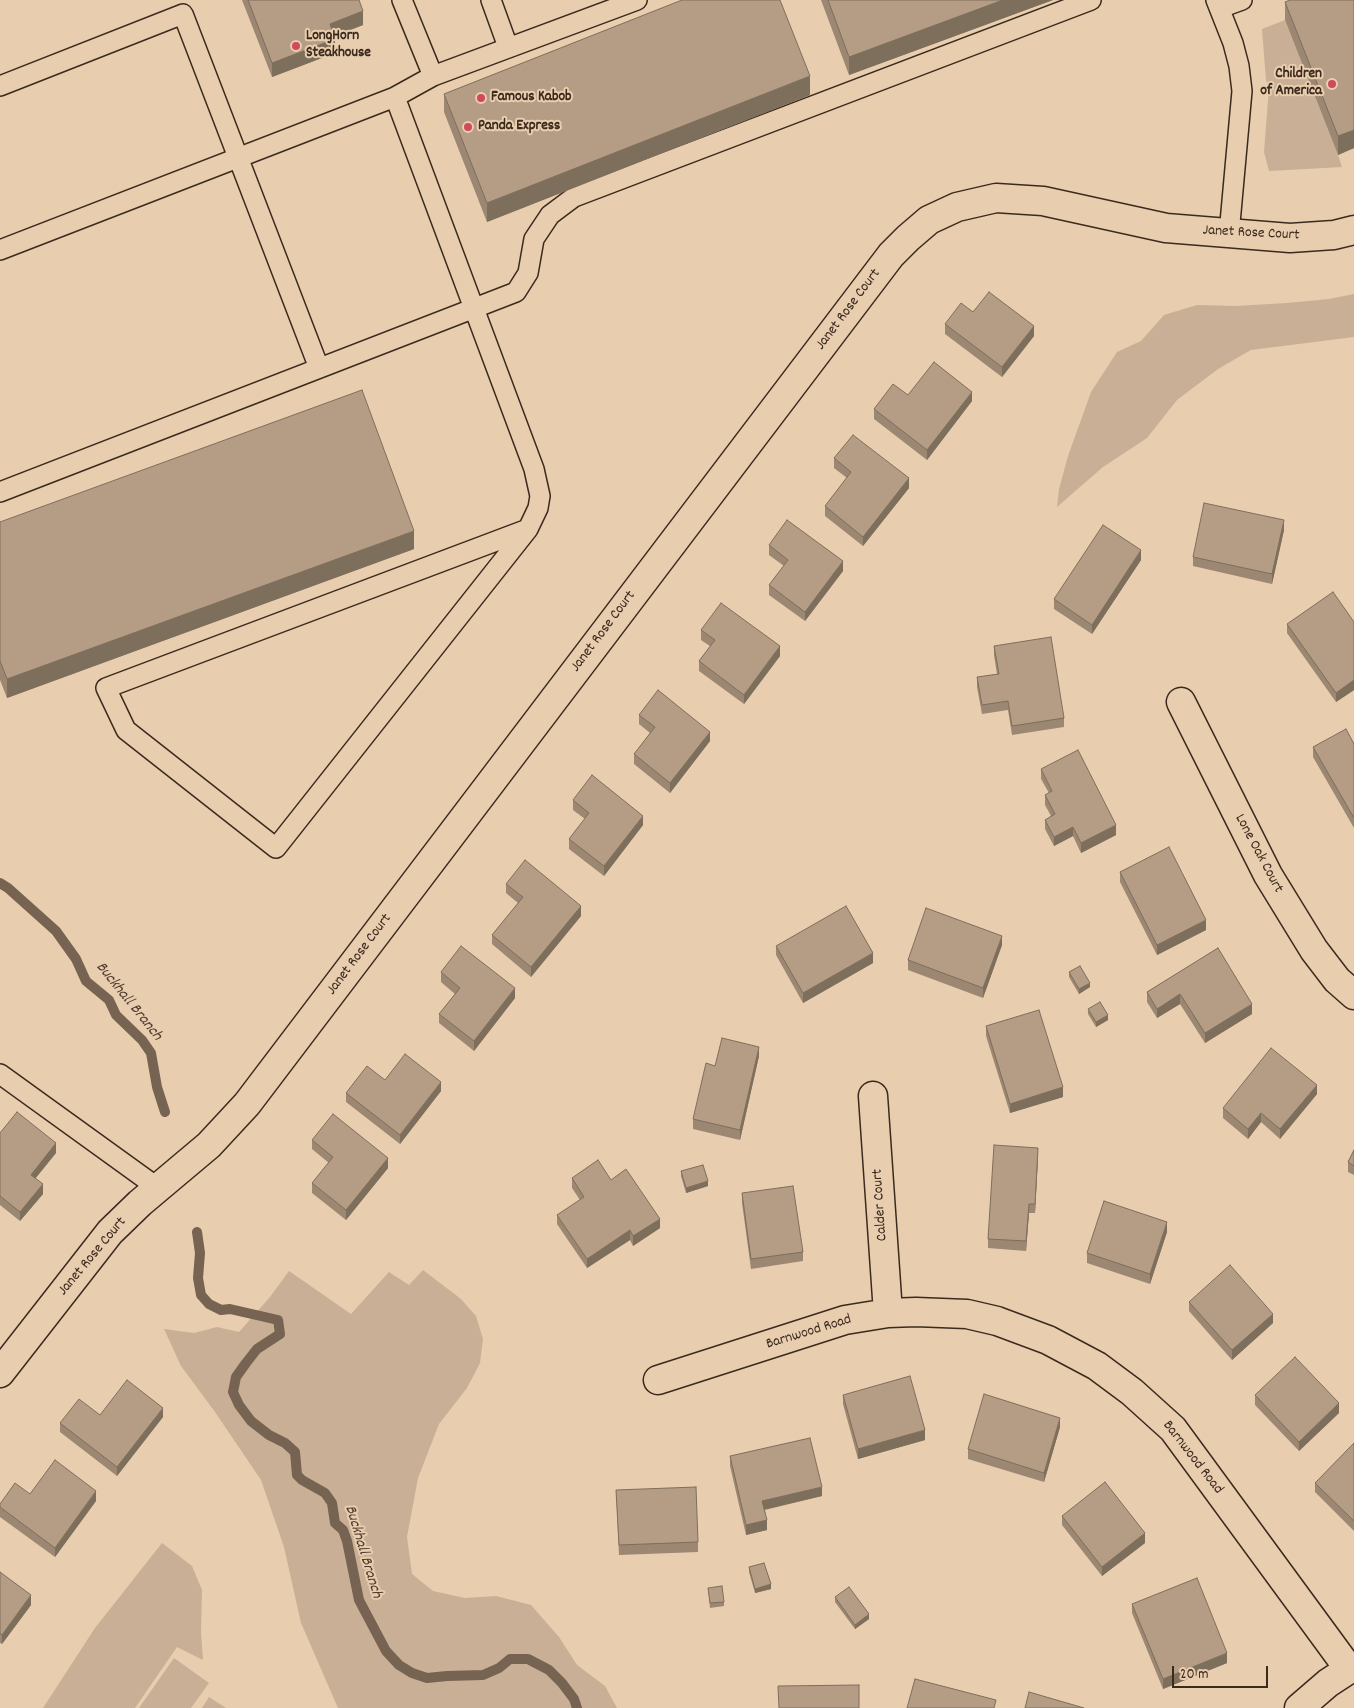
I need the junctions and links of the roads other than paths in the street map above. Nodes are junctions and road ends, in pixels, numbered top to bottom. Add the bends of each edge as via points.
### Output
1 (402, 0) edge
2 (490, 0) edge
3 (637, 0) edge
4 (1091, 0) edge
5 (1242, 0) edge
6 (1218, 4) edge
7 (508, 47) junction
8 (433, 76) junction
9 (0, 86) edge
10 (395, 97) junction
11 (238, 158) junction
12 (1354, 230) edge
13 (1229, 234) junction
14 (0, 250) edge
15 (474, 308) junction
16 (319, 368) junction
17 (0, 492) edge
18 (528, 529) junction
19 (1181, 702) dead end
20 (1354, 994) edge
21 (0, 1074) edge
22 (873, 1096) dead end
23 (158, 1188) junction
24 (888, 1313) junction
25 (0, 1373) edge
26 (658, 1380) dead end
27 (1352, 1667) edge
28 (1300, 1708) edge

1 - 8 lane
2 - 7 lane
3 - 7 lane
4 - 15 lane via 574,197 550,215 534,238 528,273 516,292
5 - 6 lane
6 - 13 lane via 1233,42 1242,91
7 - 8 lane
8 - 10 lane
9 - 11 lane via 183,14
10 - 11 lane
10 - 15 lane
11 - 14 lane
11 - 16 lane
12 - 13 street, Janet Rose Court via 1290,238
13 - 23 street, Janet Rose Court via 1166,228 1043,201 996,198 957,207 930,220 908,238 891,255 247,1104 209,1145
15 - 16 lane
15 - 18 lane via 538,483 538,508
16 - 17 lane
18 - 18 lane via 276,848 126,730 106,688
19 - 20 street, Lone Oak Court via 1268,875 1314,950 1337,980
21 - 23 lane
22 - 24 street, Calder Court
23 - 25 street, Janet Rose Court via 110,1232
24 - 26 street, Barnwood Road via 845,1320
24 - 27 street, Barnwood Road via 966,1314 997,1320 1048,1340 1097,1366 1132,1392 1173,1429
27 - 28 street

